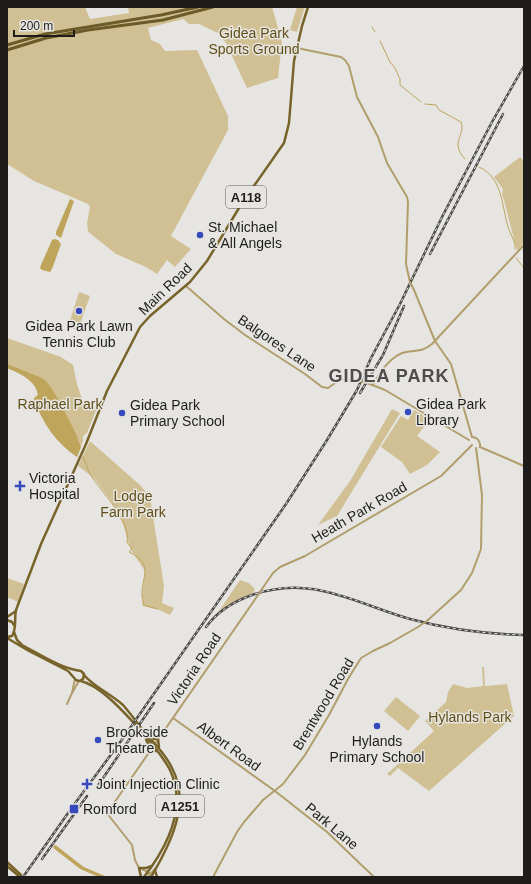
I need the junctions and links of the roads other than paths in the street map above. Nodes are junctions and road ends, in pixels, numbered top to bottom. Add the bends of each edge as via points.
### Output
1 (198, 7) edge
2 (214, 7) edge
3 (308, 7) edge
4 (7, 45) edge
5 (297, 48) junction
6 (7, 50) edge
7 (524, 245) edge
8 (186, 286) junction
9 (435, 341) junction
10 (373, 385) junction
11 (472, 437) junction
12 (469, 440) junction
13 (472, 445) junction
14 (480, 447) junction
15 (476, 448) junction
16 (524, 466) edge
17 (258, 595) joint
18 (16, 610) junction
19 (7, 618) edge
20 (14, 625) junction
21 (14, 632) junction
22 (7, 637) edge
23 (78, 671) junction
24 (84, 675) junction
25 (74, 678) junction
26 (80, 681) junction
27 (72, 693) junction
28 (119, 702) junction
29 (67, 704) dead end
30 (122, 710) junction
31 (172, 718) junction
32 (144, 733) junction
33 (158, 739) junction
34 (154, 745) junction
35 (159, 749) junction
36 (149, 751) junction
37 (161, 756) junction
38 (275, 791) junction
39 (7, 862) edge
40 (7, 866) edge
41 (152, 866) junction
42 (139, 868) junction
43 (155, 869) junction
44 (147, 873) junction
45 (21, 876) edge
46 (141, 877) edge
47 (144, 877) edge
48 (152, 877) edge
49 (212, 877) edge
50 (374, 877) edge

1 - 4 highway via 44,34
2 - 6 highway via 163,20 43,38
3 - 5 main road, Main Road / A118
5 - 8 main road, Main Road / A118 via 289,123 284,143 242,203 210,256
5 - 9 street, bridge via 342,57 349,66 357,97 378,137 387,163 407,197 406,264 410,282
7 - 9 street
8 - 10 street, Balgores Lane, bridge via 245,335 322,387 328,388 341,379
8 - 18 main road, Main Road / A118 via 150,316 140,328 110,385 37,554
9 - 10 street via 423,350 405,352 397,356 381,372
9 - 11 street via 451,364
10 - 12 street, Balgores Lane via 386,390
11 - 12 street
11 - 14 street via 479,441
12 - 13 street
13 - 15 street
13 - 17 street, Heath Park Road, bridge via 441,476 305,556 280,567
14 - 15 street
14 - 16 street
15 - 38 street, Brentwood Road, bridge via 482,495 481,549 476,566 464,587 418,627 361,658 305,755 288,779
17 - 31 street, Victoria Road
18 - 19 main road
18 - 20 main road, A118
19 - 20 main road
20 - 21 main road, A118
21 - 22 main road via 12,636
21 - 23 main road, A1251 via 22,645 58,664
22 - 25 main road, A1251 via 28,652 68,671
23 - 24 main road, A1251
23 - 25 main road via 74,673
24 - 26 main road
24 - 28 main road, A1251
25 - 26 main road, A1251
25 - 27 street
26 - 27 street
26 - 30 main road, A1251 via 100,692
27 - 29 street
28 - 30 main road
28 - 32 main road, A1251
30 - 32 main road, A1251
31 - 33 street, Victoria Road
31 - 38 street, Albert Road
32 - 33 main road, A1251
32 - 34 main road, A1251
32 - 36 main road, A1251
33 - 34 street, Victoria Road
33 - 35 main road, A1251
34 - 35 main road, A1251
34 - 36 street, Victoria Road
34 - 37 main road, A1251
35 - 43 main road, A1251 via 177,779 180,804 173,833
36 - 37 main road via 155,750
36 - 42 street, Victoria Road via 106,812 132,845
37 - 41 main road, A1251 via 174,781 177,804 171,829 160,855
38 - 49 street, Brentwood Road via 258,805 242,826
38 - 50 street, Park Lane via 327,832
39 - 45 main road
40 - 45 main road
41 - 42 main road
41 - 44 main road, A1251
42 - 44 street
42 - 46 main road
43 - 44 street
43 - 48 main road
43 - 48 main road, A1251
44 - 47 main road, A1251
44 - 48 street

